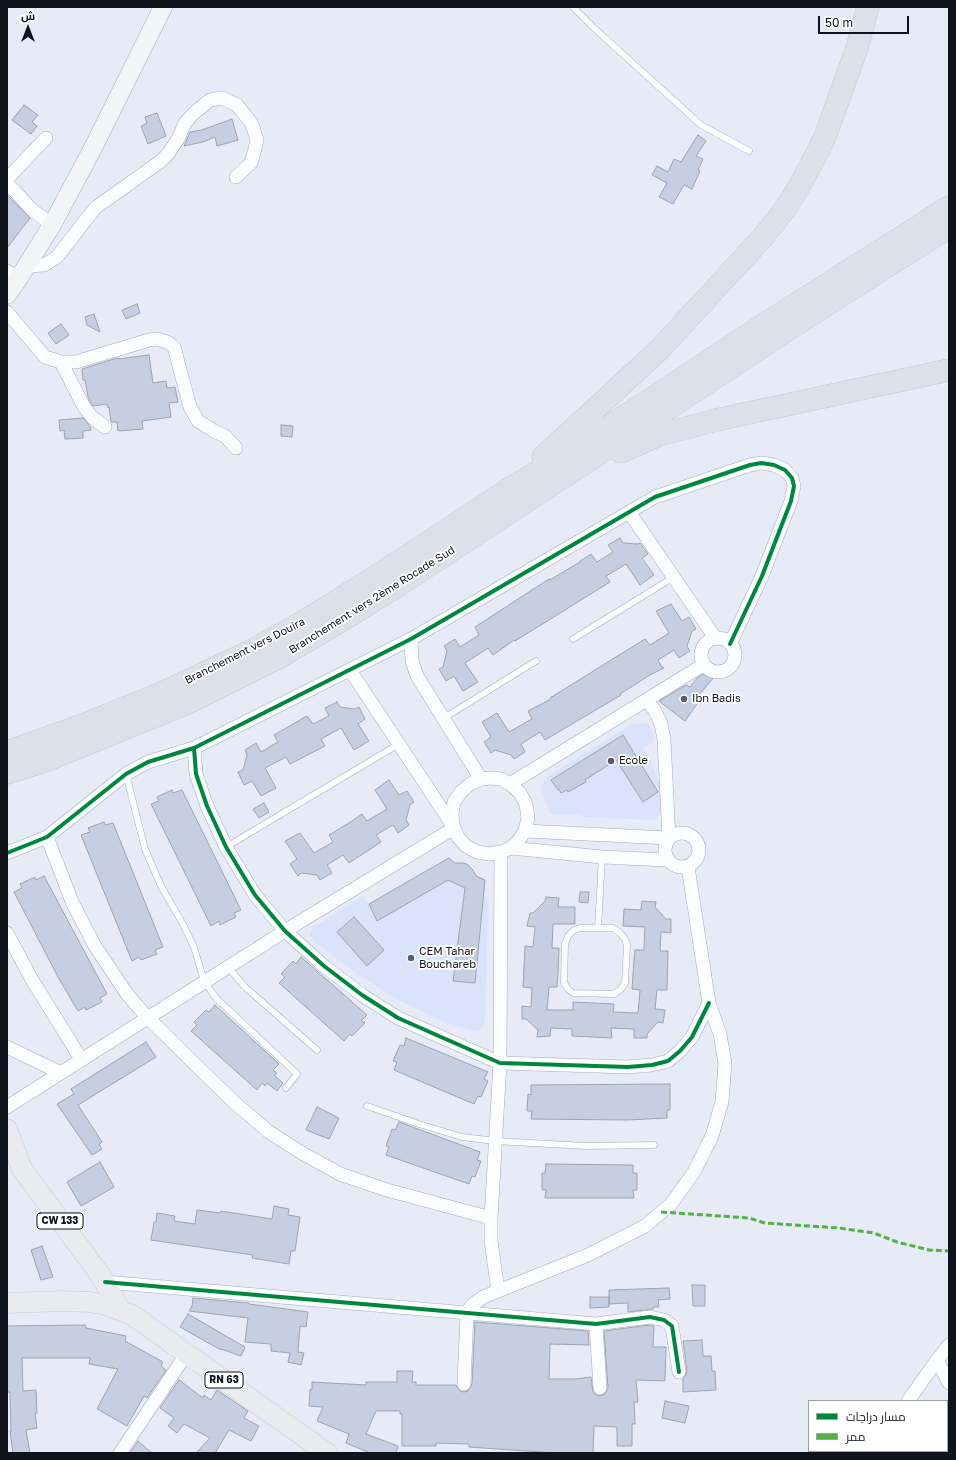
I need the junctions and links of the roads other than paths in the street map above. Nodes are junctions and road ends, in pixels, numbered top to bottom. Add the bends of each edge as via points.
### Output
1 (163, 7) edge
2 (573, 7) edge
3 (868, 7) edge
4 (46, 138) dead end
5 (749, 151) dead end
6 (236, 177) dead end
7 (7, 179) edge
8 (7, 185) edge
9 (949, 207) edge
10 (52, 225) junction
11 (949, 227) edge
12 (18, 272) edge
13 (7, 295) edge
14 (7, 312) edge
15 (62, 362) junction
16 (949, 370) edge
17 (105, 427) dead end
18 (236, 448) dead end
19 (506, 491) junction
20 (511, 511) junction
21 (629, 512) junction
22 (674, 577) junction
23 (411, 639) junction
24 (573, 639) dead end
25 (716, 639) junction
26 (730, 644) junction
27 (536, 660) dead end
28 (704, 664) junction
29 (350, 670) junction
30 (647, 700) junction
31 (444, 718) junction
32 (399, 744) junction
33 (194, 748) junction
34 (7, 752) edge
35 (7, 772) edge
36 (126, 774) junction
37 (481, 779) junction
38 (510, 784) junction
39 (454, 827) junction
40 (525, 831) junction
41 (47, 838) junction
42 (669, 838) junction
43 (226, 847) junction
44 (506, 850) junction
45 (7, 853) edge
46 (602, 857) junction
47 (667, 860) junction
48 (688, 867) junction
49 (598, 928) junction
50 (285, 931) junction
51 (7, 933) edge
52 (227, 967) junction
53 (204, 981) junction
54 (709, 1002) junction
55 (147, 1017) junction
56 (7, 1047) edge
57 (318, 1050) dead end
58 (81, 1059) junction
59 (500, 1063) junction
60 (61, 1073) junction
61 (286, 1088) dead end
62 (367, 1106) dead end
63 (7, 1107) edge
64 (7, 1129) edge
65 (496, 1141) junction
66 (654, 1145) dead end
67 (491, 1218) junction
68 (103, 1279) junction
69 (498, 1291) junction
70 (74, 1301) junction
71 (7, 1303) edge
72 (120, 1310) junction
73 (467, 1313) junction
74 (596, 1324) junction
75 (949, 1345) edge
76 (187, 1353) junction
77 (937, 1360) junction
78 (679, 1372) dead end
79 (949, 1383) edge
80 (464, 1384) dead end
81 (600, 1388) dead end
82 (909, 1400) edge
83 (120, 1453) edge
84 (327, 1453) edge

1 - 10 main road
2 - 5 lane via 701,125
3 - 19 highway via 857,48 825,136 788,205 764,236 659,350
4 - 7 street
6 - 12 street via 251,163 257,140 252,124 237,105 222,98 210,100 184,123 178,139 168,154 95,208 57,257 44,265
8 - 10 street
9 - 19 highway via 769,320 558,460
10 - 12 main road
11 - 20 highway
12 - 13 main road
14 - 15 street via 45,357
15 - 17 street via 84,407
15 - 18 street via 76,362 149,340 167,342 174,347 190,407 198,421 225,436
16 - 20 highway via 723,418 659,435 618,453
19 - 34 highway, Branchement vers Douira via 364,584 249,652 154,696
20 - 35 highway, Branchement vers 2ème Rocade Sud via 336,624 276,659 183,705 45,761
21 - 22 street
21 - 23 street
21 - 26 street via 655,497 750,465 774,465 785,470 792,478 794,486 791,501 762,576
22 - 24 lane
22 - 25 street
23 - 29 street
23 - 31 street via 412,660 417,676
25 - 26 street
25 - 28 street via 706,643 702,648
26 - 28 street via 734,658 729,668 724,671 713,671 707,669
27 - 31 lane
28 - 30 street
29 - 32 street
29 - 33 street
30 - 38 street
30 - 42 street via 662,724
31 - 37 street
32 - 39 street
32 - 43 lane
33 - 36 street via 148,762
33 - 43 street via 196,774
36 - 41 street
36 - 53 lane via 145,849 161,886 194,947
37 - 38 street via 491,778
37 - 39 street via 465,788 454,802
38 - 40 street via 520,793 526,804 528,818
39 - 44 street via 466,846 477,852 489,854
39 - 50 street
40 - 42 street
40 - 44 street via 519,840
41 - 45 street
41 - 55 street via 73,904 95,946 127,994
42 - 47 street via 664,849
42 - 48 street via 684,833 698,842 700,848 697,859
43 - 50 street via 255,895
44 - 46 street
44 - 59 street
46 - 47 street
46 - 49 lane
47 - 48 street via 677,867
48 - 54 street
49 - 49 lane via 574,930 566,940 564,983 573,993 614,994 625,983 625,938 613,928
50 - 52 street
50 - 59 street via 362,996 398,1018
51 - 58 street via 31,978
52 - 53 street
52 - 57 lane via 245,987
53 - 55 street
53 - 61 lane via 216,998 297,1074
54 - 59 street via 692,1037 680,1052 668,1061 628,1067
54 - 69 street via 720,1034 725,1063 722,1102 712,1136 694,1172 671,1204 645,1226 588,1255
55 - 58 street
55 - 67 street via 235,1103 269,1132 302,1153 340,1174 387,1190
56 - 60 street
58 - 60 street
59 - 65 street
60 - 63 street
62 - 65 lane via 462,1137
64 - 68 main road, CW 133 via 22,1169
65 - 66 lane via 586,1146
65 - 67 street
67 - 69 street via 491,1241
68 - 70 main road
68 - 72 main road, CW 133
68 - 73 street
69 - 73 street via 483,1297 472,1305
70 - 71 main road, RN 63
70 - 72 main road, RN 63 via 106,1305
72 - 76 main road, RN 63 via 132,1315
73 - 74 street
73 - 80 street
74 - 78 street via 650,1317 664,1320 672,1326
74 - 81 street
75 - 77 street
76 - 83 street
76 - 84 main road, RN 63
77 - 79 street
77 - 82 street

